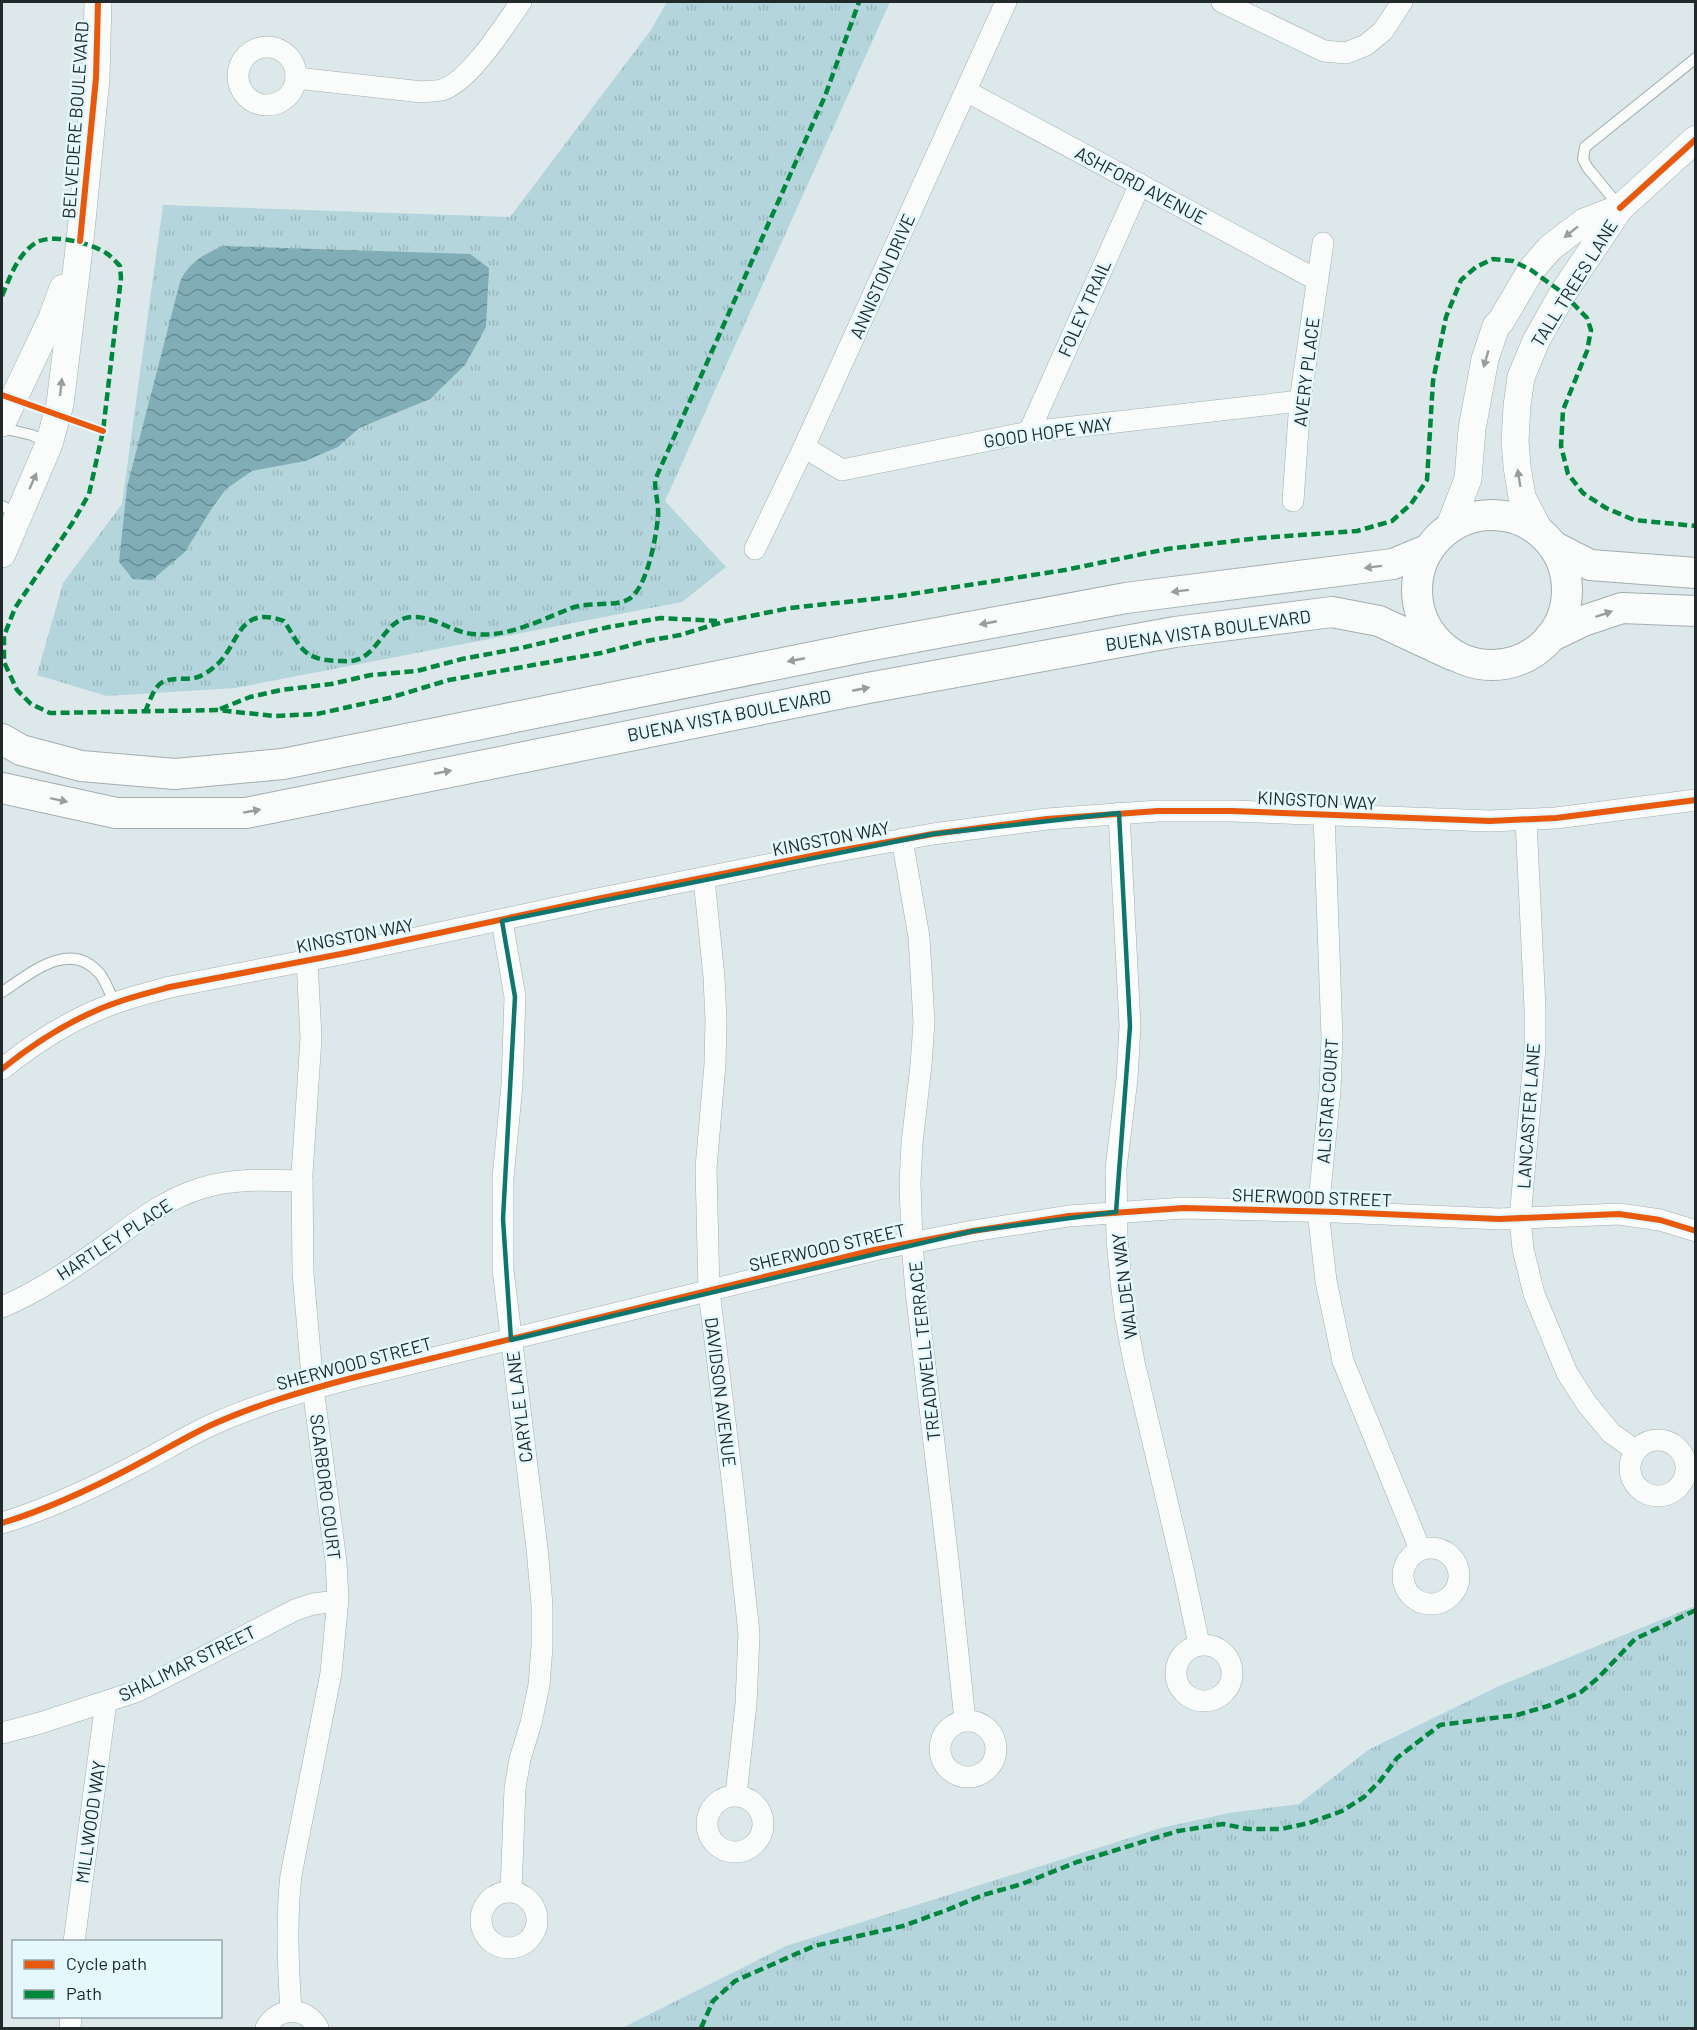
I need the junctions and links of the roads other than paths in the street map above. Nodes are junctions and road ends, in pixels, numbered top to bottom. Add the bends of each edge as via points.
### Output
1 (98, 2) edge
2 (520, 2) edge
3 (1006, 2) edge
4 (1222, 2) edge
5 (1402, 2) edge
6 (1695, 58) edge
7 (296, 78) dead end
8 (966, 91) junction
9 (1695, 139) edge
10 (1140, 184) junction
11 (1620, 208) junction
12 (80, 241) junction
13 (1323, 243) dead end
14 (1317, 279) junction
15 (1501, 321) junction
16 (1536, 341) junction
17 (1300, 401) junction
18 (2, 423) edge
19 (2, 428) edge
20 (1029, 432) junction
21 (49, 444) junction
22 (804, 447) junction
23 (1293, 501) dead end
24 (10, 510) edge
25 (1449, 528) junction
26 (1546, 539) junction
27 (755, 549) dead end
28 (1429, 549) junction
29 (2, 554) edge
30 (1695, 573) edge
31 (1695, 611) edge
32 (1550, 637) junction
33 (1452, 655) junction
34 (2, 739) edge
35 (2, 788) edge
36 (1695, 800) edge
37 (1119, 813) junction
38 (1324, 814) junction
39 (1526, 820) junction
40 (902, 839) junction
41 (704, 879) junction
42 (502, 921) junction
43 (307, 960) junction
44 (2, 992) edge
45 (115, 1004) junction
46 (2, 1069) edge
47 (302, 1181) junction
48 (1318, 1211) junction
49 (1116, 1212) junction
50 (1520, 1218) junction
51 (1695, 1230) edge
52 (912, 1243) junction
53 (709, 1291) junction
54 (2, 1307) edge
55 (511, 1340) junction
56 (313, 1389) junction
57 (1635, 1450) dead end
58 (2, 1523) edge
59 (1420, 1549) dead end
60 (337, 1601) junction
61 (1198, 1644) dead end
62 (106, 1702) junction
63 (965, 1720) dead end
64 (2, 1733) edge
65 (736, 1795) dead end
66 (510, 1892) dead end
67 (74, 1940) edge
68 (291, 2011) junction
69 (266, 2028) edge
70 (318, 2028) edge

1 - 12 street, BELVEDERE BOULEVARD via 96,78
2 - 7 street via 468,72 442,90 422,92
3 - 8 street, ANNISTON DRIVE
4 - 5 street via 1324,51 1346,52 1366,45 1383,31
6 - 11 lane via 1585,147 1583,159 1587,167
8 - 10 street, ASHFORD AVENUE
8 - 22 street, ANNISTON DRIVE
9 - 11 street, TALL TREES LANE
10 - 14 street, ASHFORD AVENUE
10 - 20 street, FOLEY TRAIL
11 -> 15 street, TALL TREES LANE via 1584,222 1550,248 1531,270
11 - 16 street, TALL TREES LANE
12 - 18 street, BELVEDERE BOULEVARD via 52,318
21 -> 12 street, BELVEDERE BOULEVARD via 60,405
13 - 14 street, AVERY PLACE
14 - 17 street, AVERY PLACE
15 - 16 street
15 -> 25 street, TALL TREES LANE via 1485,359 1472,429 1468,479
26 -> 16 street, TALL TREES LANE via 1522,497 1515,441 1521,377
17 - 20 street, GOOD HOPE WAY
17 - 23 street, AVERY PLACE
19 - 21 lane via 32,435
20 - 22 street, GOOD HOPE WAY via 842,470
24 -> 21 street, BELVEDERE BOULEVARD
22 - 27 street, ANNISTON DRIVE
24 - 29 street, BELVEDERE BOULEVARD
25 - 26 main road, BUENA VISTA BOULEVARD via 1471,518 1495,515 1519,520
25 - 28 main road, BUENA VISTA BOULEVARD
26 - 30 main road, BUENA VISTA BOULEVARD via 1590,565
26 - 32 main road, BUENA VISTA BOULEVARD via 1564,568 1567,592 1562,616
28 - 33 main road, BUENA VISTA BOULEVARD via 1419,571 1420,611 1434,639
28 -> 34 main road, BUENA VISTA BOULEVARD via 1394,564 1126,597 283,764 175,774 81,766 21,750
32 -> 31 main road, BUENA VISTA BOULEVARD via 1622,608
32 - 33 main road, BUENA VISTA BOULEVARD via 1535,652 1515,662 1494,666
35 -> 33 main road, BUENA VISTA BOULEVARD via 116,813 246,813 879,686 1175,632 1332,612 1379,621
36 - 39 street, KINGSTON WAY
37 - 38 street, KINGSTON WAY
37 - 40 street, KINGSTON WAY via 1035,820
37 - 49 street, WALDEN WAY via 1130,1026 1116,1168
38 - 39 street, KINGSTON WAY
38 - 48 street, ALISTAR COURT via 1332,1037
39 - 50 street, LANCASTER LANE via 1535,1048
40 - 41 street, KINGSTON WAY
40 - 52 street, TREADWELL TERRACE via 919,938 924,1022 912,1143
41 - 42 street, KINGSTON WAY
41 - 53 street, DAVIDSON AVENUE via 716,1021 706,1168
42 - 43 street, KINGSTON WAY
42 - 55 street, CARYLE LANE via 514,997 502,1219
43 - 45 street, KINGSTON WAY via 170,987
43 - 47 street, SCARBORO COURT via 311,1038
44 - 45 lane via 48,963 73,958 100,975
45 - 46 street, KINGSTON WAY via 45,1038
47 - 54 street, HARTLEY PLACE via 227,1182 175,1198 142,1217 78,1265
47 - 56 street, SCARBORO COURT via 303,1273
48 - 49 street, SHERWOOD STREET via 1184,1208
48 - 50 street, SHERWOOD STREET via 1432,1218
48 - 59 street, ALISTAR COURT via 1326,1281 1343,1361
49 - 52 street, SHERWOOD STREET via 1069,1216
49 - 61 street, WALDEN WAY via 1125,1314
50 - 51 street, SHERWOOD STREET via 1619,1214
50 - 57 street, LANCASTER LANE via 1534,1294 1567,1373 1611,1433
52 - 53 street, SHERWOOD STREET
52 - 63 street, TREADWELL TERRACE
53 - 55 street, SHERWOOD STREET
53 - 65 street, DAVIDSON AVENUE via 749,1633
55 - 56 street, SHERWOOD STREET
55 - 66 street, CARYLE LANE via 537,1548 542,1647 539,1685 515,1788
56 - 58 street, SHERWOOD STREET via 221,1421 107,1480
56 - 60 street, SCARBORO COURT via 336,1562
60 - 62 street, SHALIMAR STREET via 295,1610 170,1675
60 - 68 street, SCARBORO COURT via 331,1673 288,1899
62 - 64 street, SHALIMAR STREET
62 - 67 street, MILLWOOD WAY
68 - 69 street via 273,2018
68 - 70 street via 308,2016

